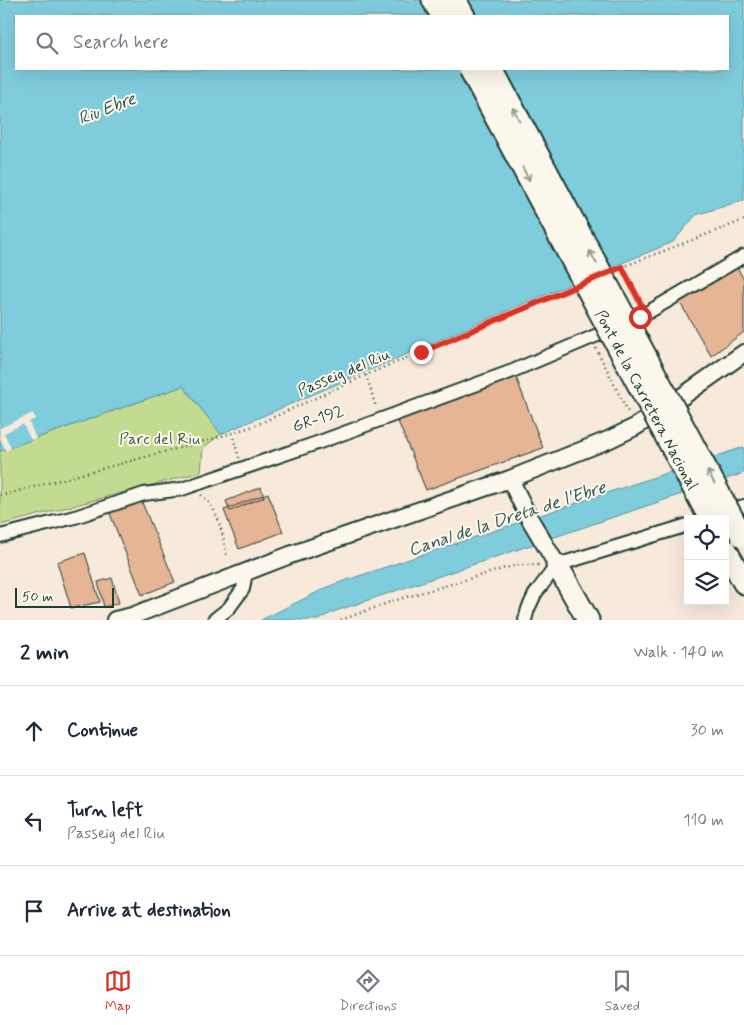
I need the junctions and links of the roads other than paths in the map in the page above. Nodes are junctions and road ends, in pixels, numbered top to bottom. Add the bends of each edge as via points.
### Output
1 (433, 0) edge
2 (455, 0) edge
3 (441, 15) edge
4 (463, 15) edge
5 (471, 70) edge
6 (493, 70) edge
7 (744, 256) edge
8 (744, 352) edge
9 (744, 362) edge
10 (727, 365) junction
11 (510, 479) junction
12 (744, 506) edge
13 (706, 515) edge
14 (719, 515) edge
15 (684, 526) edge
16 (0, 536) edge
17 (737, 541) edge
18 (553, 557) junction
19 (246, 572) junction
20 (744, 583) edge
21 (116, 620) edge
22 (214, 620) edge
23 (525, 620) edge
24 (588, 620) edge

1 - 3 highway
2 - 4 highway
5 -> 13 highway, Pont de la Carretera Nacional, bridge
17 -> 6 highway, Pont de la Carretera Nacional, bridge
7 - 16 street via 646,314 510,372 381,420 238,463 182,489 144,494 75,517
8 - 10 street
9 - 10 street
10 - 11 street via 635,427
11 - 18 street
11 - 19 street
12 - 14 street
15 - 18 street
17 - 20 highway, Pont de la Carretera Nacional
18 - 23 street
18 - 24 highway
19 - 21 street
19 - 22 street via 243,589 229,608

